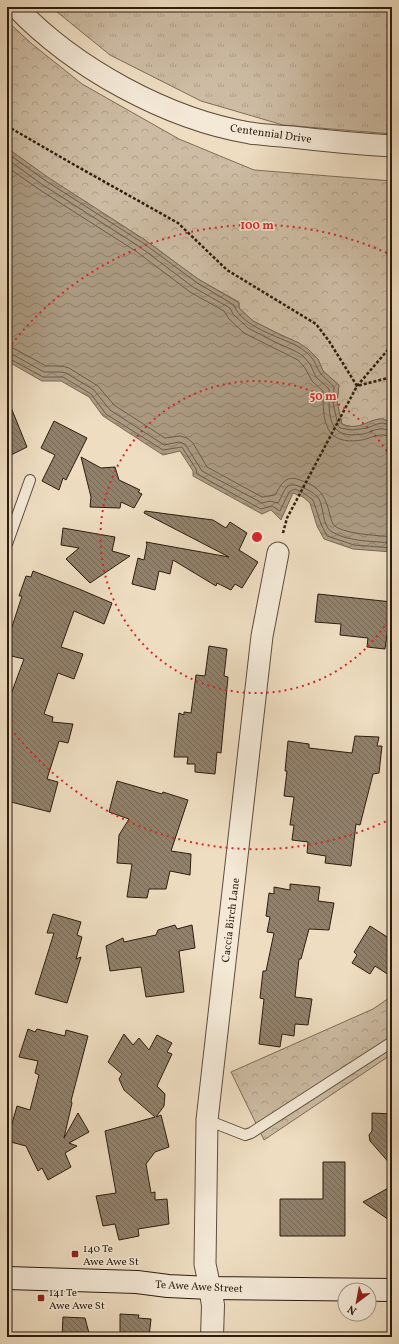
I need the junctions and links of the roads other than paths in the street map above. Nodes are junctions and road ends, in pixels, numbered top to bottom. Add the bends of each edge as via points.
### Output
1 (16, 7) edge
2 (392, 146) edge
3 (30, 480) dead end
4 (7, 544) edge
5 (278, 553) road end
6 (392, 1042) edge
7 (207, 1120) junction
8 (7, 1278) edge
9 (210, 1288) junction
10 (392, 1290) edge
11 (212, 1337) edge

1 - 2 street, Centennial Drive via 61,46 96,71 172,111 250,133
3 - 4 lane
5 - 7 street, Caccia Birch Lane via 262,644
6 - 7 lane via 251,1133 245,1135
7 - 9 street, Caccia Birch Lane via 205,1264
8 - 9 main road, Te Awe Awe Street via 137,1282
9 - 10 main road, Te Awe Awe Street
9 - 11 main road via 213,1305

